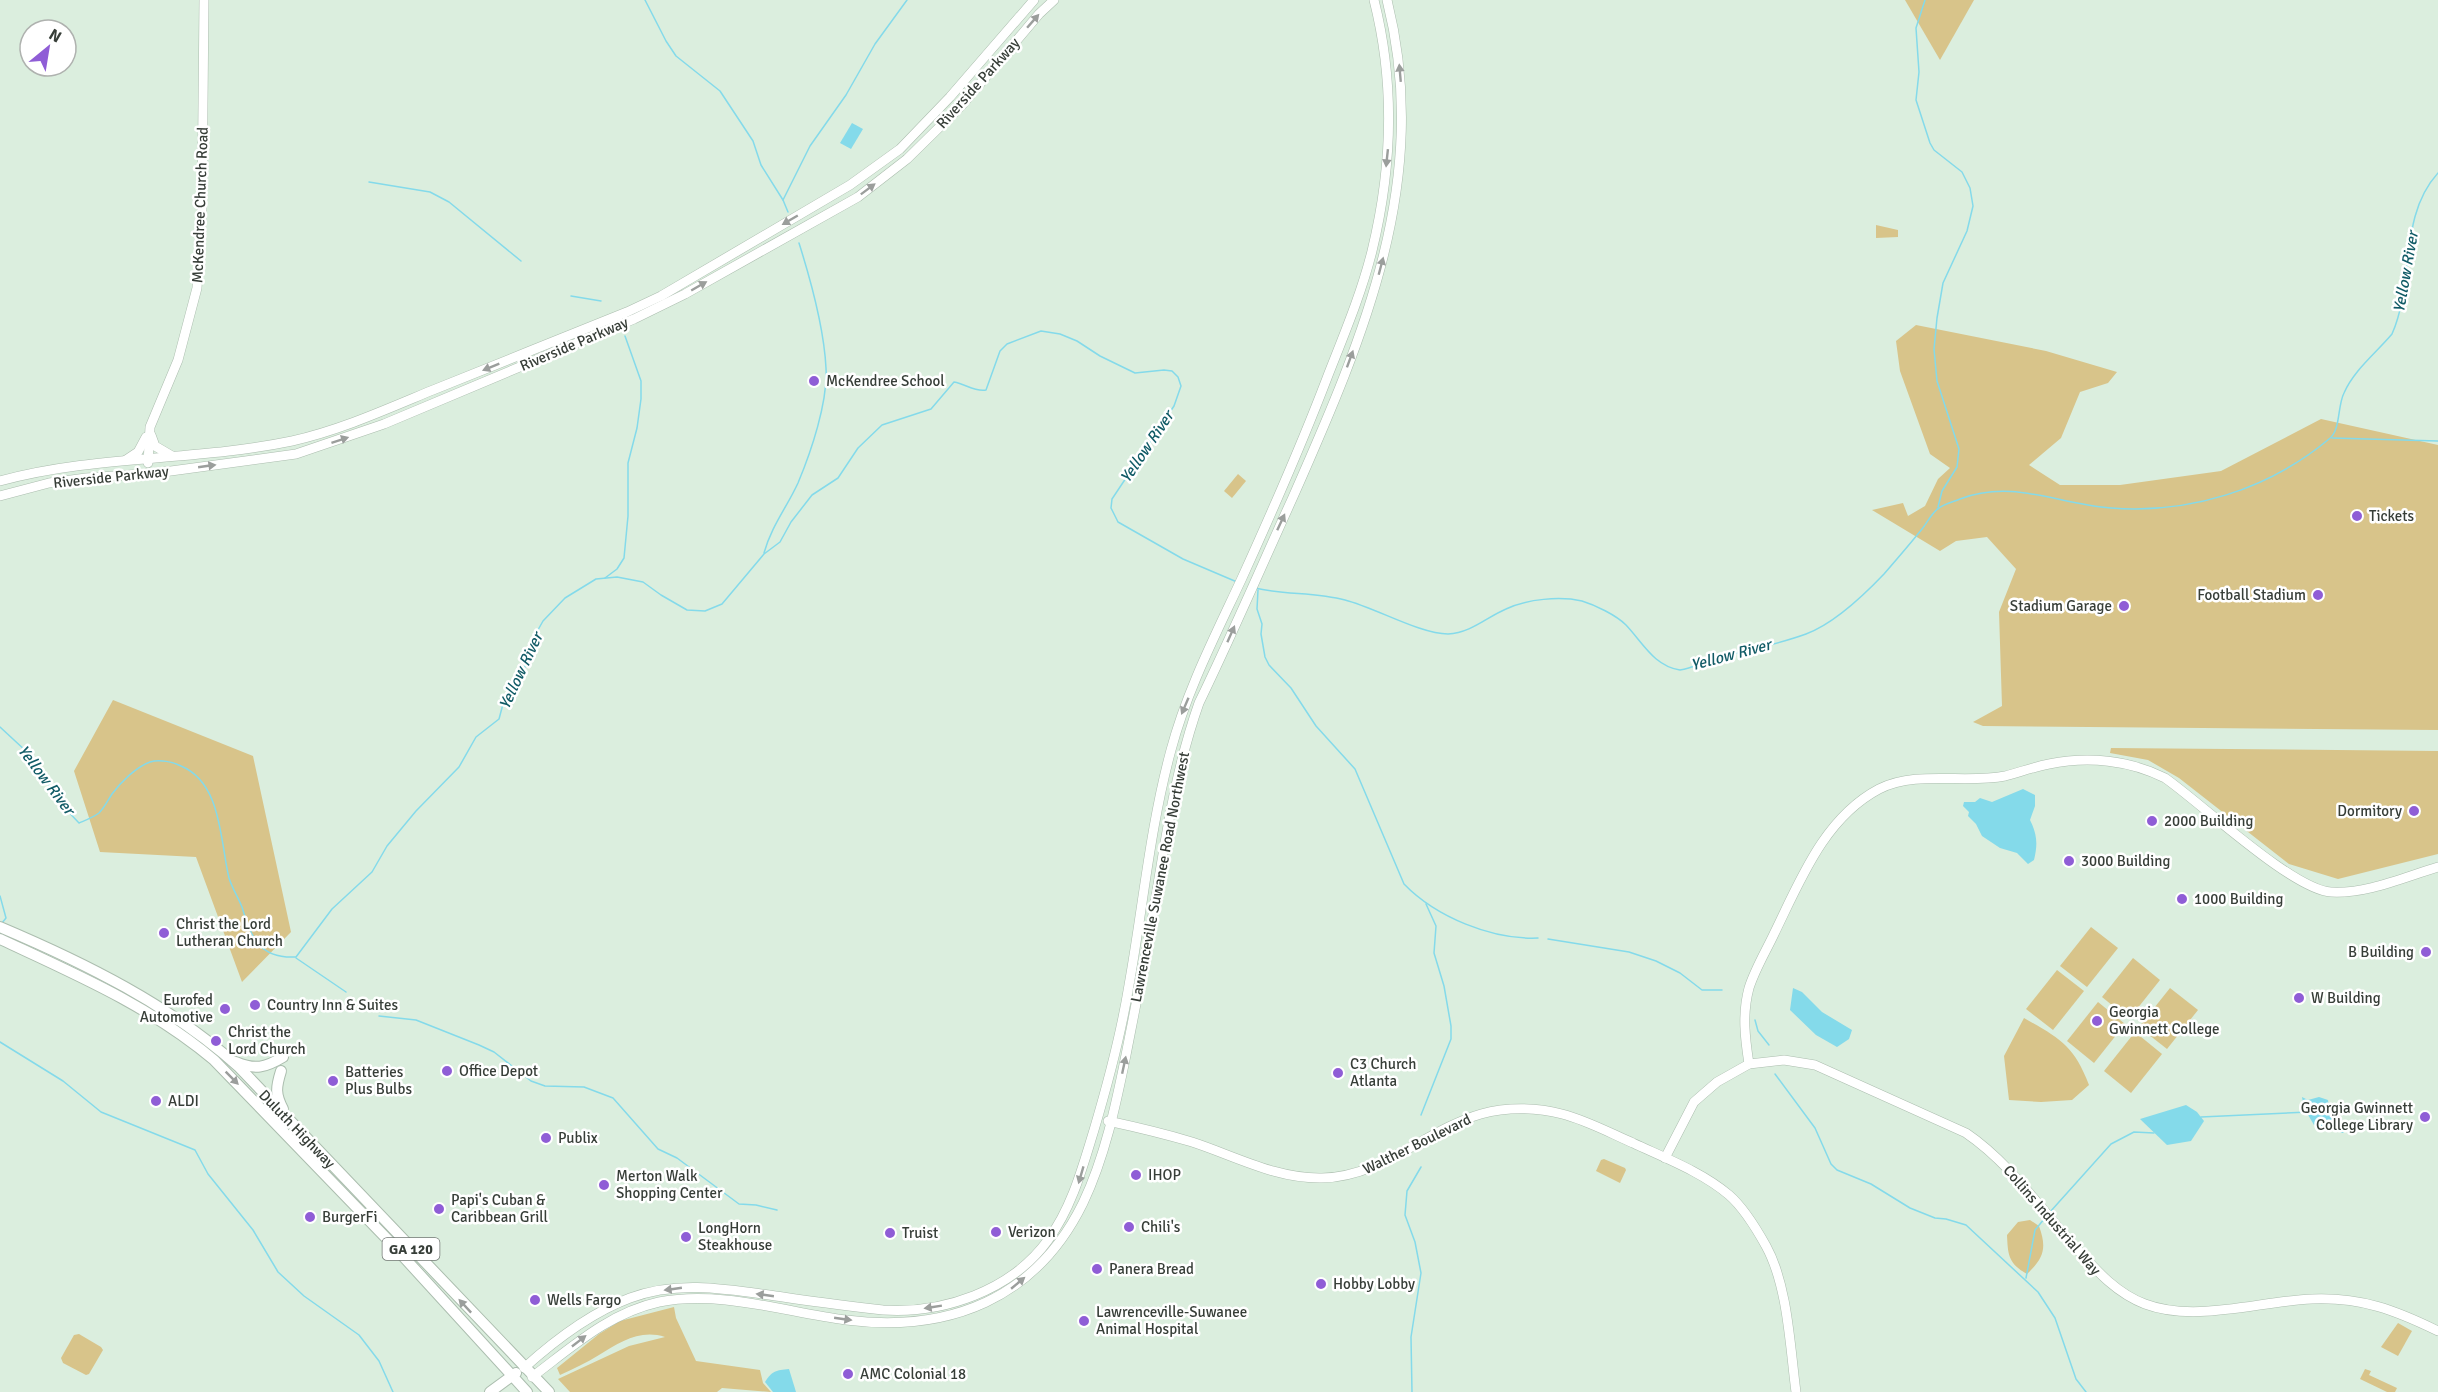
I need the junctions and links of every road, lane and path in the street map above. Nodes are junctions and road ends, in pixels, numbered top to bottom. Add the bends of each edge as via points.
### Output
1 (204, 0) edge
2 (1034, 0) edge
3 (1054, 0) edge
4 (1374, 0) edge
5 (1387, 0) edge
6 (150, 427) junction
7 (173, 456) junction
8 (147, 459) junction
9 (121, 462) junction
10 (149, 473) junction
11 (0, 482) edge
12 (0, 496) edge
13 (2438, 867) edge
14 (0, 927) edge
15 (8, 938) edge
16 (25, 950) junction
17 (86, 966) junction
18 (80, 977) junction
19 (137, 993) junction
20 (283, 1057) dead end
21 (230, 1059) junction
22 (1749, 1064) junction
23 (281, 1071) dead end
24 (1097, 1118) junction
25 (291, 1122) junction
26 (1112, 1122) junction
27 (1665, 1158) junction
28 (2438, 1331) edge
29 (524, 1368) junction
30 (532, 1377) junction
31 (519, 1384) edge
32 (490, 1392) edge
33 (509, 1392) edge
34 (549, 1392) edge
35 (1796, 1392) edge

1 - 6 main road, McKendree Church Road via 202,209 196,288 178,360
2 -> 7 main road, Riverside Parkway via 900,149 850,185 661,296 332,430 248,449
10 -> 3 main road, Riverside Parkway via 296,454 342,439 634,319 685,294 858,197 907,159 962,105
4 -> 24 main road, Lawrenceville Suwanee Road Northwest via 1388,90 1388,136 1383,197 1371,253 1302,444 1182,712 1159,801 1128,990
26 -> 5 main road, Lawrenceville Suwanee Road Northwest via 1181,756 1199,703 1336,396 1372,298 1394,213 1402,97 1399,56
6 - 7 main road via 155,446
6 - 8 main road, McKendree Church Road
6 - 9 main road via 138,452
7 - 8 main road, Riverside Parkway
8 - 9 main road, Riverside Parkway
8 - 10 main road, McKendree Church Road
9 - 11 main road, Riverside Parkway
10 - 12 main road, Riverside Parkway via 58,482
13 - 22 main road via 2352,892 2319,890 2290,875 2164,778 2120,762 2074,760 1983,779 1899,782 1879,789 1857,804 1827,834 1804,871 1749,987 1743,1023
14 - 15 main road, Duluth Highway / GA 120
15 - 16 main road, Duluth Highway / GA 120
15 - 17 main road, Duluth Highway / GA 120
16 - 17 main road via 72,966
16 - 18 main road, Duluth Highway / GA 120
17 - 19 main road, Duluth Highway / GA 120
18 - 19 main road via 96,975
18 -> 31 main road, Duluth Highway / GA 120 via 146,1011 214,1060 353,1203
19 - 21 main road, Duluth Highway / GA 120
20 - 21 main road via 256,1068
21 - 25 main road, Duluth Highway / GA 120
22 - 27 main road via 1717,1082 1694,1102
22 - 28 main road, Collins Industrial Way via 1784,1060 1815,1065 1966,1133 2005,1165 2102,1278 2145,1304 2192,1312 2334,1299 2383,1306
23 - 25 main road via 276,1096
24 - 26 main road, Walther Boulevard
24 -> 29 main road, Lawrenceville Suwanee Road Northwest via 1073,1196 1048,1239 1033,1257 980,1293 938,1307 899,1311 699,1287 645,1294 629,1298 576,1326
29 -> 25 main road, Duluth Highway / GA 120
26 - 27 main road, Walther Boulevard via 1191,1142 1301,1178 1364,1171 1466,1119 1501,1110 1561,1113
30 -> 26 main road, Lawrenceville Suwanee Road Northwest via 614,1318 660,1302 693,1299 846,1320 900,1323 960,1314 993,1300 1041,1263 1069,1228 1091,1184
27 - 35 main road, Walther Boulevard via 1730,1196 1767,1248 1778,1276
29 - 30 main road, Duluth Highway / GA 120
29 - 31 main road
30 - 31 main road
30 - 34 main road, Duluth Highway / GA 120
31 - 32 main road
31 - 33 main road

